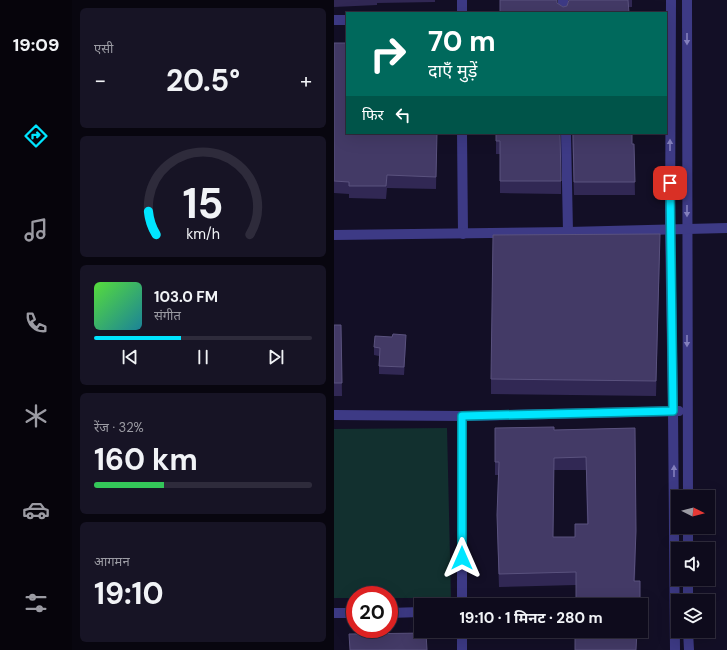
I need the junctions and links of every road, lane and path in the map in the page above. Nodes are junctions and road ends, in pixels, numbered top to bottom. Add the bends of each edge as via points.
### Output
1 (462, 0) edge
2 (563, 0) edge
3 (671, 0) edge
4 (687, 0) edge
5 (462, 12) edge
6 (563, 12) edge
7 (334, 20) edge
8 (346, 20) edge
9 (462, 134) edge
10 (566, 134) edge
11 (687, 228) junction
12 (727, 228) edge
13 (670, 229) junction
14 (568, 232) junction
15 (463, 234) junction
16 (334, 235) edge
17 (687, 410) junction
18 (673, 411) junction
19 (334, 415) edge
20 (462, 416) junction
21 (688, 490) edge
22 (462, 598) edge
23 (398, 612) edge
24 (414, 612) edge
25 (334, 613) edge
26 (346, 613) edge
27 (462, 638) edge
28 (688, 638) edge
29 (462, 650) edge
30 (674, 650) edge
31 (688, 650) edge

1 - 5 street
2 - 6 street
13 -> 3 street
4 -> 11 street
7 - 8 street
9 - 15 street
10 - 14 street
11 - 12 street
11 - 13 street
11 -> 17 street
13 - 14 street
13 - 18 street
14 - 15 street
15 - 16 street
17 - 18 street
17 - 21 street
18 - 20 street
30 -> 18 street
19 - 20 street
20 - 22 street
23 - 24 street
25 - 26 street
27 - 29 street
28 - 31 street

